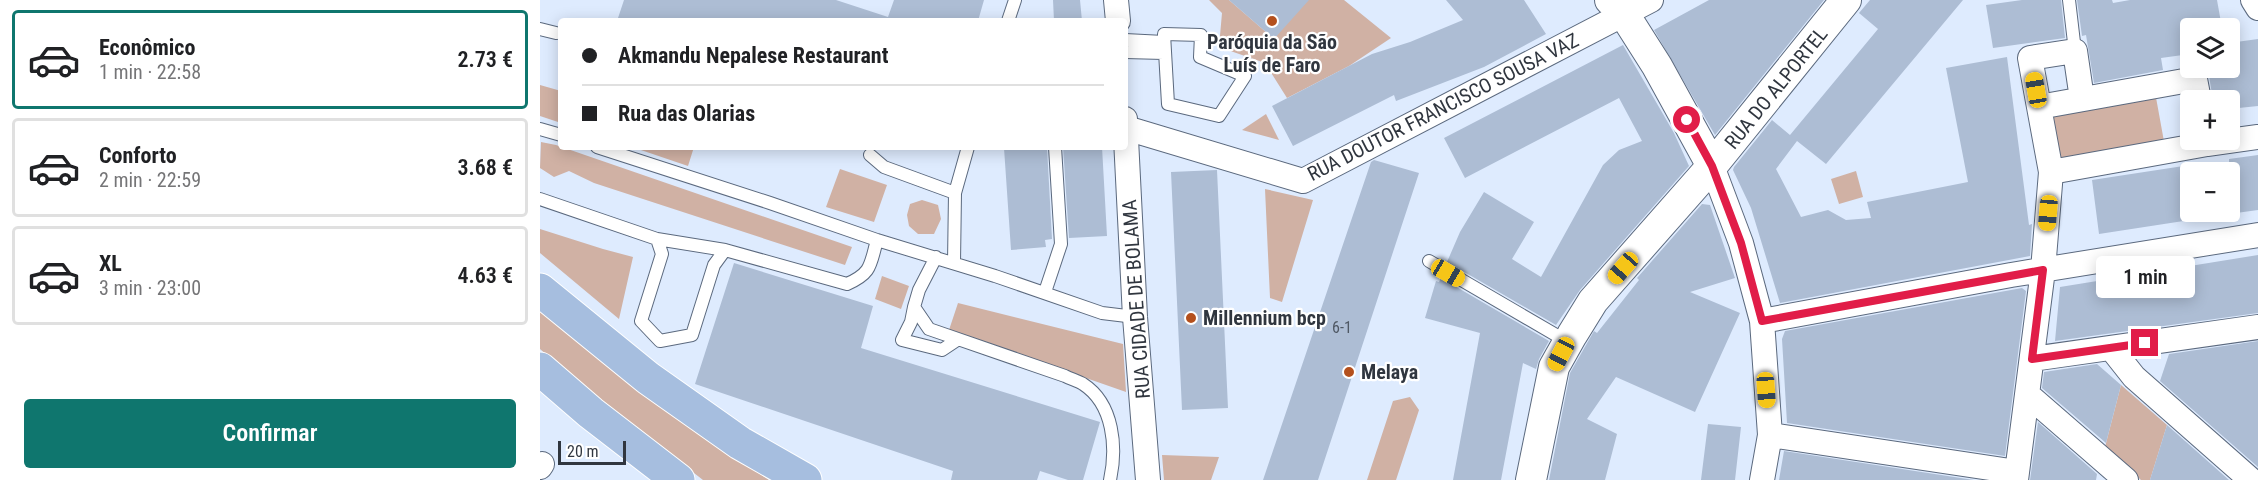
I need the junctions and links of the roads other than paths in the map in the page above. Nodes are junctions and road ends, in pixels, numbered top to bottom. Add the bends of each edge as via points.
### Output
1 (1015, 0) edge
2 (1116, 0) edge
3 (1651, 0) edge
4 (1846, 0) edge
5 (2069, 0) edge
6 (2253, 0) edge
7 (1617, 7) edge
8 (2258, 8) edge
9 (1009, 18) edge
10 (1118, 18) edge
11 (540, 29) edge
12 (556, 33) dead end
13 (1128, 41) edge
14 (1164, 48) junction
15 (2075, 51) junction
16 (1128, 52) edge
17 (2197, 90) edge
18 (2082, 99) junction
19 (2039, 107) junction
20 (1128, 129) edge
21 (2258, 137) edge
22 (2240, 139) edge
23 (1182, 144) junction
24 (2180, 147) edge
25 (606, 150) edge
26 (967, 150) edge
27 (1055, 150) edge
28 (1127, 150) edge
29 (870, 155) dead end
30 (1712, 166) junction
31 (1128, 171) junction
32 (2051, 172) junction
33 (956, 193) junction
34 (540, 199) edge
35 (2258, 235) edge
36 (657, 239) junction
37 (877, 240) junction
38 (725, 250) junction
39 (936, 257) junction
40 (1428, 261) dead end
41 (954, 263) junction
42 (2043, 270) junction
43 (540, 290) edge
44 (1045, 292) junction
45 (914, 307) junction
46 (1135, 317) junction
47 (1762, 321) junction
48 (2258, 327) edge
49 (957, 340) junction
50 (1568, 342) junction
51 (2111, 348) junction
52 (2032, 359) junction
53 (540, 369) edge
54 (2027, 394) junction
55 (1770, 435) junction
56 (2017, 476) edge
57 (678, 480) edge
58 (805, 480) edge
59 (1110, 480) edge
60 (1148, 480) edge
61 (1531, 480) edge
62 (1762, 480) edge
63 (2126, 480) edge
64 (2251, 480) edge

1 - 9 lane
2 - 10 street
3 - 7 street, RUA DOUTOR FRANCISCO SOUSA VAZ
4 - 30 street, RUA DO ALPORTEL
5 - 15 lane
6 - 8 street
7 - 23 street, RUA DOUTOR FRANCISCO SOUSA VAZ via 1304,181
7 - 30 street via 1657,66
11 - 12 lane
13 - 14 lane
14 - 14 lane via 1168,104 1219,116 1245,76 1200,57 1201,35 1164,34
14 - 16 lane
15 - 18 street
15 - 19 street via 2030,58
17 - 18 street via 2195,79
18 - 19 street
19 - 32 street
20 - 23 street, RUA DOUTOR FRANCISCO SOUSA VAZ
21 - 22 street
23 - 31 street via 1150,148 1136,155
24 - 32 street
25 - 37 lane
26 - 33 lane
27 - 44 lane via 1061,244
28 - 31 street, RUA CIDADE DE BOLAMA
29 - 33 lane via 884,167
30 - 47 street via 1741,243
30 - 50 street, RUA DO ALPORTEL via 1593,301
31 - 46 street, RUA CIDADE DE BOLAMA
32 - 42 street
33 - 41 lane
34 - 36 lane
35 - 42 street
36 - 38 lane
36 - 38 lane via 662,254 641,321 660,341 692,335 714,265
37 - 38 lane via 867,271 847,284
37 - 39 lane
39 - 41 lane
39 - 45 lane
40 - 50 lane
41 - 44 lane
42 - 47 street
42 - 52 street
43 - 58 main road via 648,378 740,443
44 - 46 lane via 1102,313
45 - 49 lane via 929,329
45 - 49 lane via 902,340 942,350
46 - 60 street, RUA CIDADE DE BOLAMA
47 - 55 street
48 - 51 street
49 - 59 lane via 1084,384 1097,398 1114,438
50 - 61 street, RUA DO ALPORTEL via 1554,367
51 - 52 street
51 - 64 street via 2134,377
52 - 54 street
53 - 57 main road
54 - 56 street
54 - 63 street
55 - 56 street
55 - 62 street

